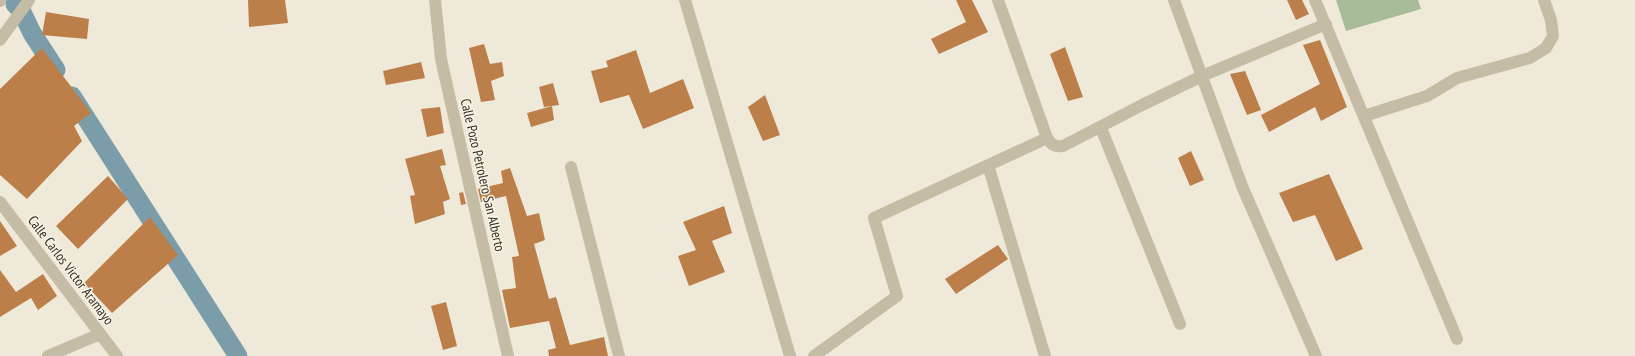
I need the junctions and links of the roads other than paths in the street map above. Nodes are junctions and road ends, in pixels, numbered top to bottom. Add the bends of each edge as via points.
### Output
1 (29, 0) edge
2 (435, 0) edge
3 (685, 0) edge
4 (998, 0) edge
5 (1174, 0) edge
6 (1316, 0) edge
7 (1544, 0) edge
8 (1326, 24) junction
9 (0, 40) edge
10 (1202, 76) junction
11 (1364, 116) junction
12 (1101, 128) junction
13 (1047, 138) junction
14 (988, 165) junction
15 (570, 167) dead end
16 (0, 202) edge
17 (1180, 324) dead end
18 (100, 334) junction
19 (1457, 339) dead end
20 (48, 356) edge
21 (117, 356) edge
22 (508, 356) edge
23 (619, 356) edge
24 (790, 356) edge
25 (814, 356) edge
26 (1045, 356) edge
27 (1316, 356) edge

1 - 9 street
2 - 22 street, Calle Pozo Petrolero San Alberto via 441,59
3 - 24 street
4 - 13 street
5 - 10 street
6 - 8 street
7 - 11 street via 1551,20 1552,36 1546,48 1530,58 1457,78 1427,96
8 - 10 street
8 - 11 street
10 - 12 street
10 - 27 street via 1242,186
11 - 19 street
12 - 13 street via 1063,146 1056,147
12 - 17 street
13 - 14 street
14 - 25 street via 874,218 898,296
14 - 26 street
15 - 23 street
16 - 18 street, Calle Carlos Victor Aramayo
18 - 20 street
18 - 21 street, Calle Carlos Victor Aramayo

